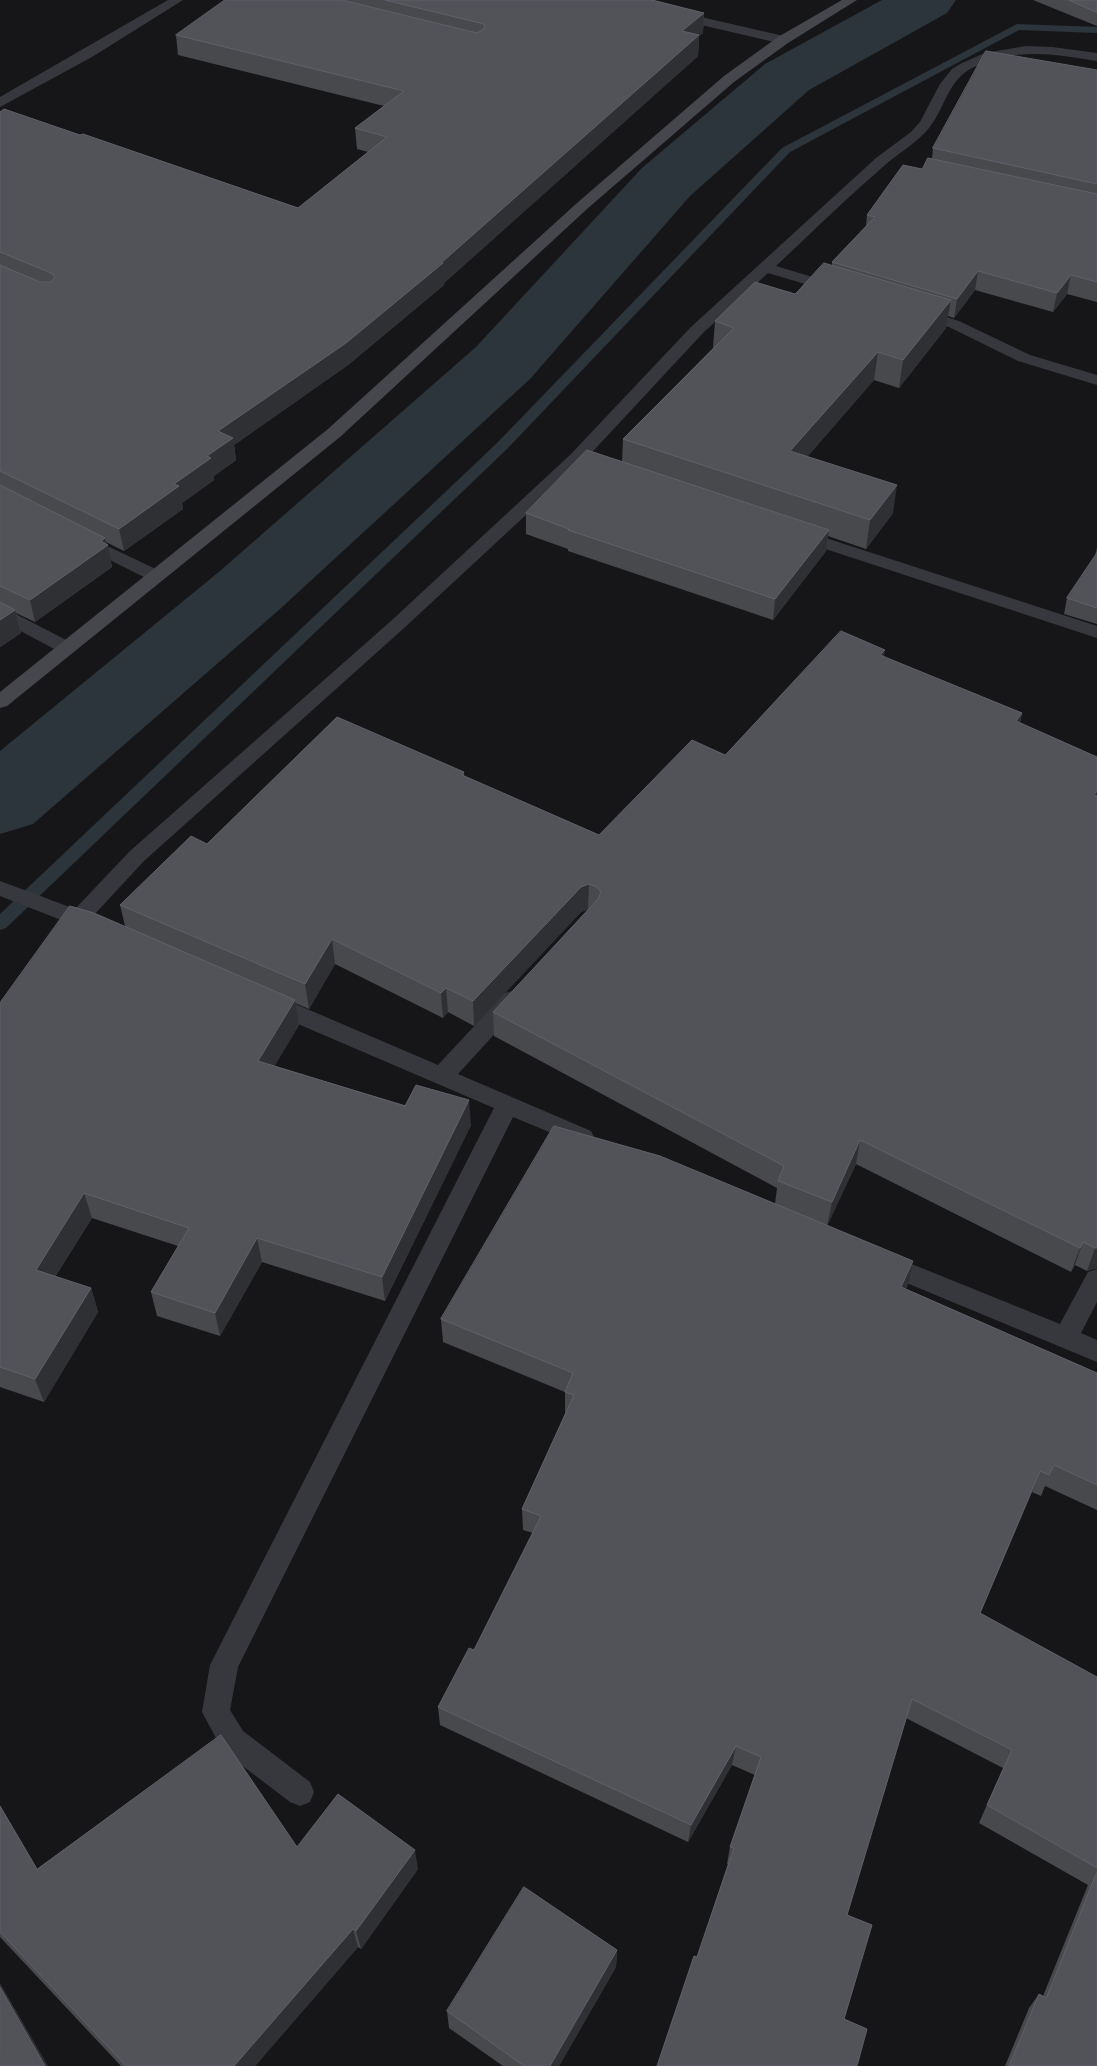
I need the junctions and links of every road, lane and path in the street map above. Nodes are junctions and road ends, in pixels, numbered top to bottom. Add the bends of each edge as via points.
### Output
1 (177, 0) edge
2 (851, 0) edge
3 (661, 12) edge
4 (783, 40) junction
5 (1097, 57) edge
6 (0, 103) edge
7 (765, 267) junction
8 (849, 292) edge
9 (902, 308) edge
10 (1097, 380) edge
11 (779, 528) edge
12 (68, 531) edge
13 (156, 576) junction
14 (0, 612) edge
15 (1097, 632) edge
16 (67, 648) junction
17 (0, 702) edge
18 (0, 888) edge
19 (78, 919) junction
20 (107, 932) edge
21 (525, 986) edge
22 (252, 995) edge
23 (441, 1077) junction
24 (507, 1105) junction
25 (600, 1145) edge
26 (862, 1253) edge
27 (1097, 1279) edge
28 (1066, 1338) junction
29 (1097, 1351) edge
30 (300, 1792) dead end

1 - 6 street
2 - 4 main road
3 - 4 street
4 - 13 main road via 729,79 588,201 334,433
5 - 7 street via 1037,50 990,56 968,63 950,78 924,125 888,163
7 - 8 street
7 - 19 street via 697,330 583,461 143,850
9 - 10 street via 954,324 1024,358
11 - 15 street
12 - 13 street
13 - 16 main road
14 - 16 street
16 - 17 main road
18 - 19 street
19 - 20 street
21 - 23 street
22 - 23 street
23 - 24 street
24 - 25 street
24 - 30 street via 224,1665 216,1712 233,1741
26 - 28 street
27 - 28 street
28 - 29 street

